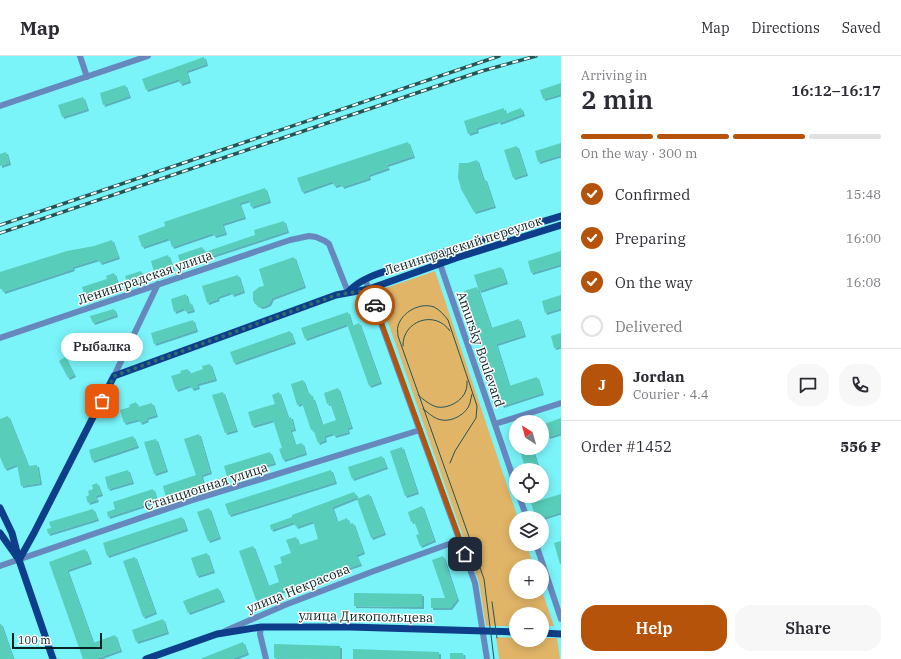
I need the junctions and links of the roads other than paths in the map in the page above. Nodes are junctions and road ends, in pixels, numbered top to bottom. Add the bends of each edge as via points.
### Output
1 (80, 56) edge
2 (148, 56) edge
3 (87, 77) junction
4 (0, 106) edge
5 (561, 216) edge
6 (561, 225) edge
7 (437, 255) junction
8 (440, 264) junction
9 (365, 279) junction
10 (158, 284) junction
11 (369, 290) junction
12 (348, 292) junction
13 (0, 338) edge
14 (114, 376) junction
15 (561, 403) edge
16 (495, 424) junction
17 (420, 430) junction
18 (509, 465) edge
19 (0, 508) edge
20 (0, 533) edge
21 (460, 540) junction
22 (538, 551) edge
23 (19, 560) junction
24 (0, 566) edge
25 (561, 619) edge
26 (261, 627) junction
27 (483, 631) junction
28 (509, 632) edge
29 (549, 633) edge
30 (217, 634) junction
31 (561, 634) edge
32 (53, 659) edge
33 (146, 659) edge
34 (266, 659) edge
35 (487, 659) edge

1 - 3 street
2 - 3 street
3 - 4 street
5 - 7 main road, Ленинградский переулок
6 - 8 main road, Ленинградский переулок
7 - 8 street, Amursky Boulevard
7 - 9 main road, Ленинградский переулок
8 - 11 main road, Ленинградский переулок
8 - 16 street, Amursky Boulevard
9 - 11 street
9 - 12 main road, Ленинградский переулок
10 - 12 street, Ленинградская улица via 297,238 316,237 329,244
10 - 13 street, Ленинградская улица
10 - 14 street
11 - 12 main road, Ленинградский переулок
11 - 17 street
12 - 14 main road, Ленинградский переулок
14 - 23 main road
15 - 16 street
16 - 18 street, Amursky Boulevard
17 - 21 street
17 - 23 street, Станционная улица via 190,501
19 - 23 main road via 12,533
20 - 23 main road
21 - 27 street via 475,583
21 - 30 street, улица Некрасова via 366,574
22 - 25 street
23 - 24 street, Станционная улица
23 - 32 main road
26 - 27 main road, улица Дикопольцева
26 - 30 main road, улица Дикопольцева
26 - 34 street via 260,634
27 - 28 main road, улица Дикопольцева
27 - 35 street
29 - 31 main road
30 - 33 main road, улица Некрасова

